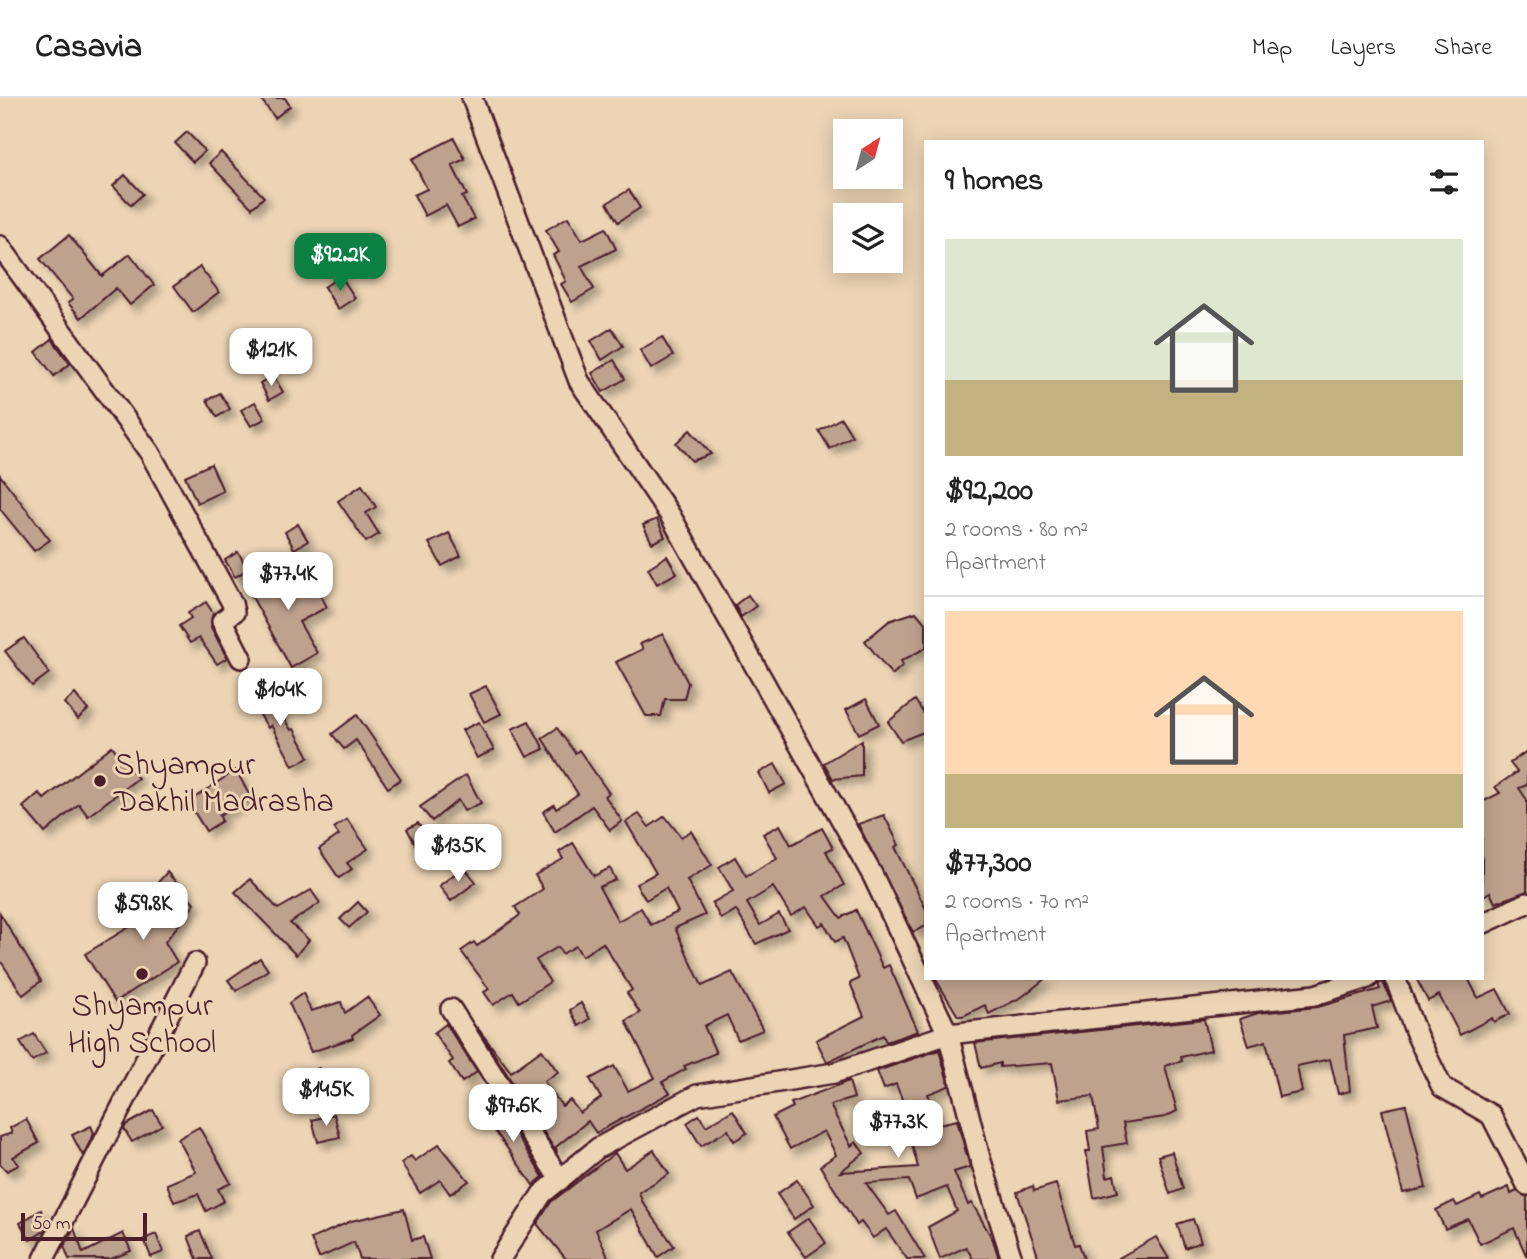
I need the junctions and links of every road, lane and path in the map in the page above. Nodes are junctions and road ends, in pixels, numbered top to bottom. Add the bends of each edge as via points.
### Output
1 (472, 98) edge
2 (0, 246) edge
3 (241, 658) dead end
4 (1527, 903) edge
5 (1484, 923) edge
6 (195, 962) dead end
7 (1362, 980) edge
8 (1396, 980) edge
9 (451, 1009) dead end
10 (948, 1034) junction
11 (560, 1180) junction
12 (1527, 1185) edge
13 (44, 1259) edge
14 (500, 1259) edge
15 (1012, 1259) edge

1 - 10 street via 579,381 670,515 873,876
2 - 3 street via 150,453 232,603 234,612 222,621
4 - 5 street
6 - 13 street
7 - 10 street via 1315,995
8 - 12 street via 1442,1087 1491,1115
9 - 11 street
10 - 11 street via 834,1073 697,1095 598,1148
10 - 15 street
11 - 14 street via 542,1194

